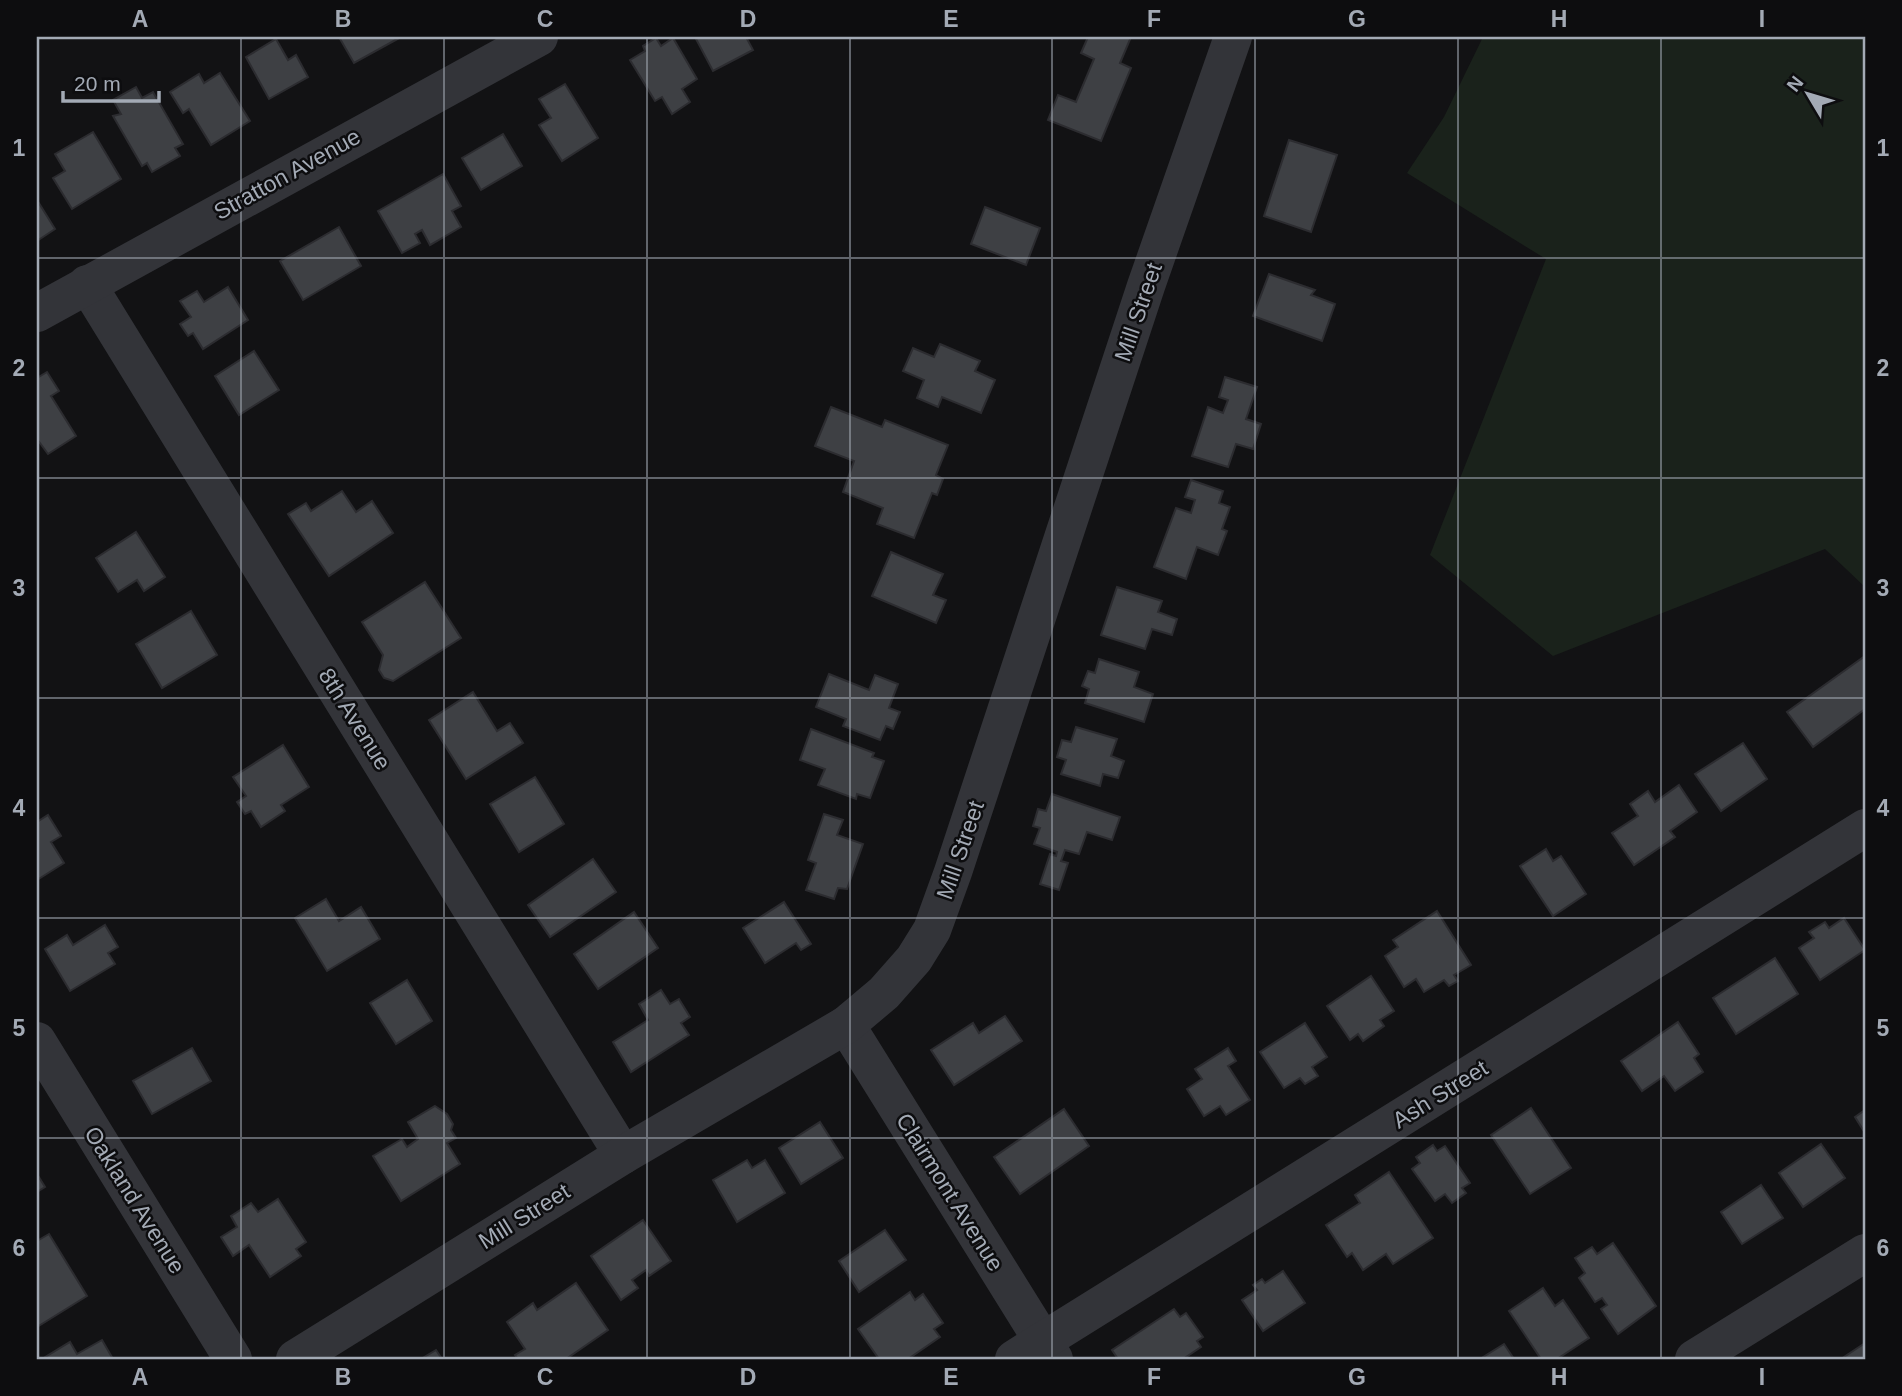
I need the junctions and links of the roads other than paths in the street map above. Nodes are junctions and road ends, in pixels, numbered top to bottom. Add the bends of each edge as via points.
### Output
1 (538, 37) edge
2 (1233, 37) edge
3 (87, 284) junction
4 (37, 313) edge
5 (1865, 828) edge
6 (845, 1025) junction
7 (37, 1041) edge
8 (623, 1155) junction
9 (1865, 1253) edge
10 (1037, 1353) edge
11 (233, 1359) edge
12 (295, 1359) edge
13 (1694, 1359) edge

1 - 3 street, Stratton Avenue
2 - 6 street, Mill Street via 932,930 884,993
3 - 4 street, Stratton Avenue
3 - 8 street, 8th Avenue
5 - 10 street, Ash Street
6 - 8 street, Mill Street
6 - 10 street, Clairmont Avenue
7 - 11 street, Oakland Avenue
8 - 12 street, Mill Street
9 - 13 street

